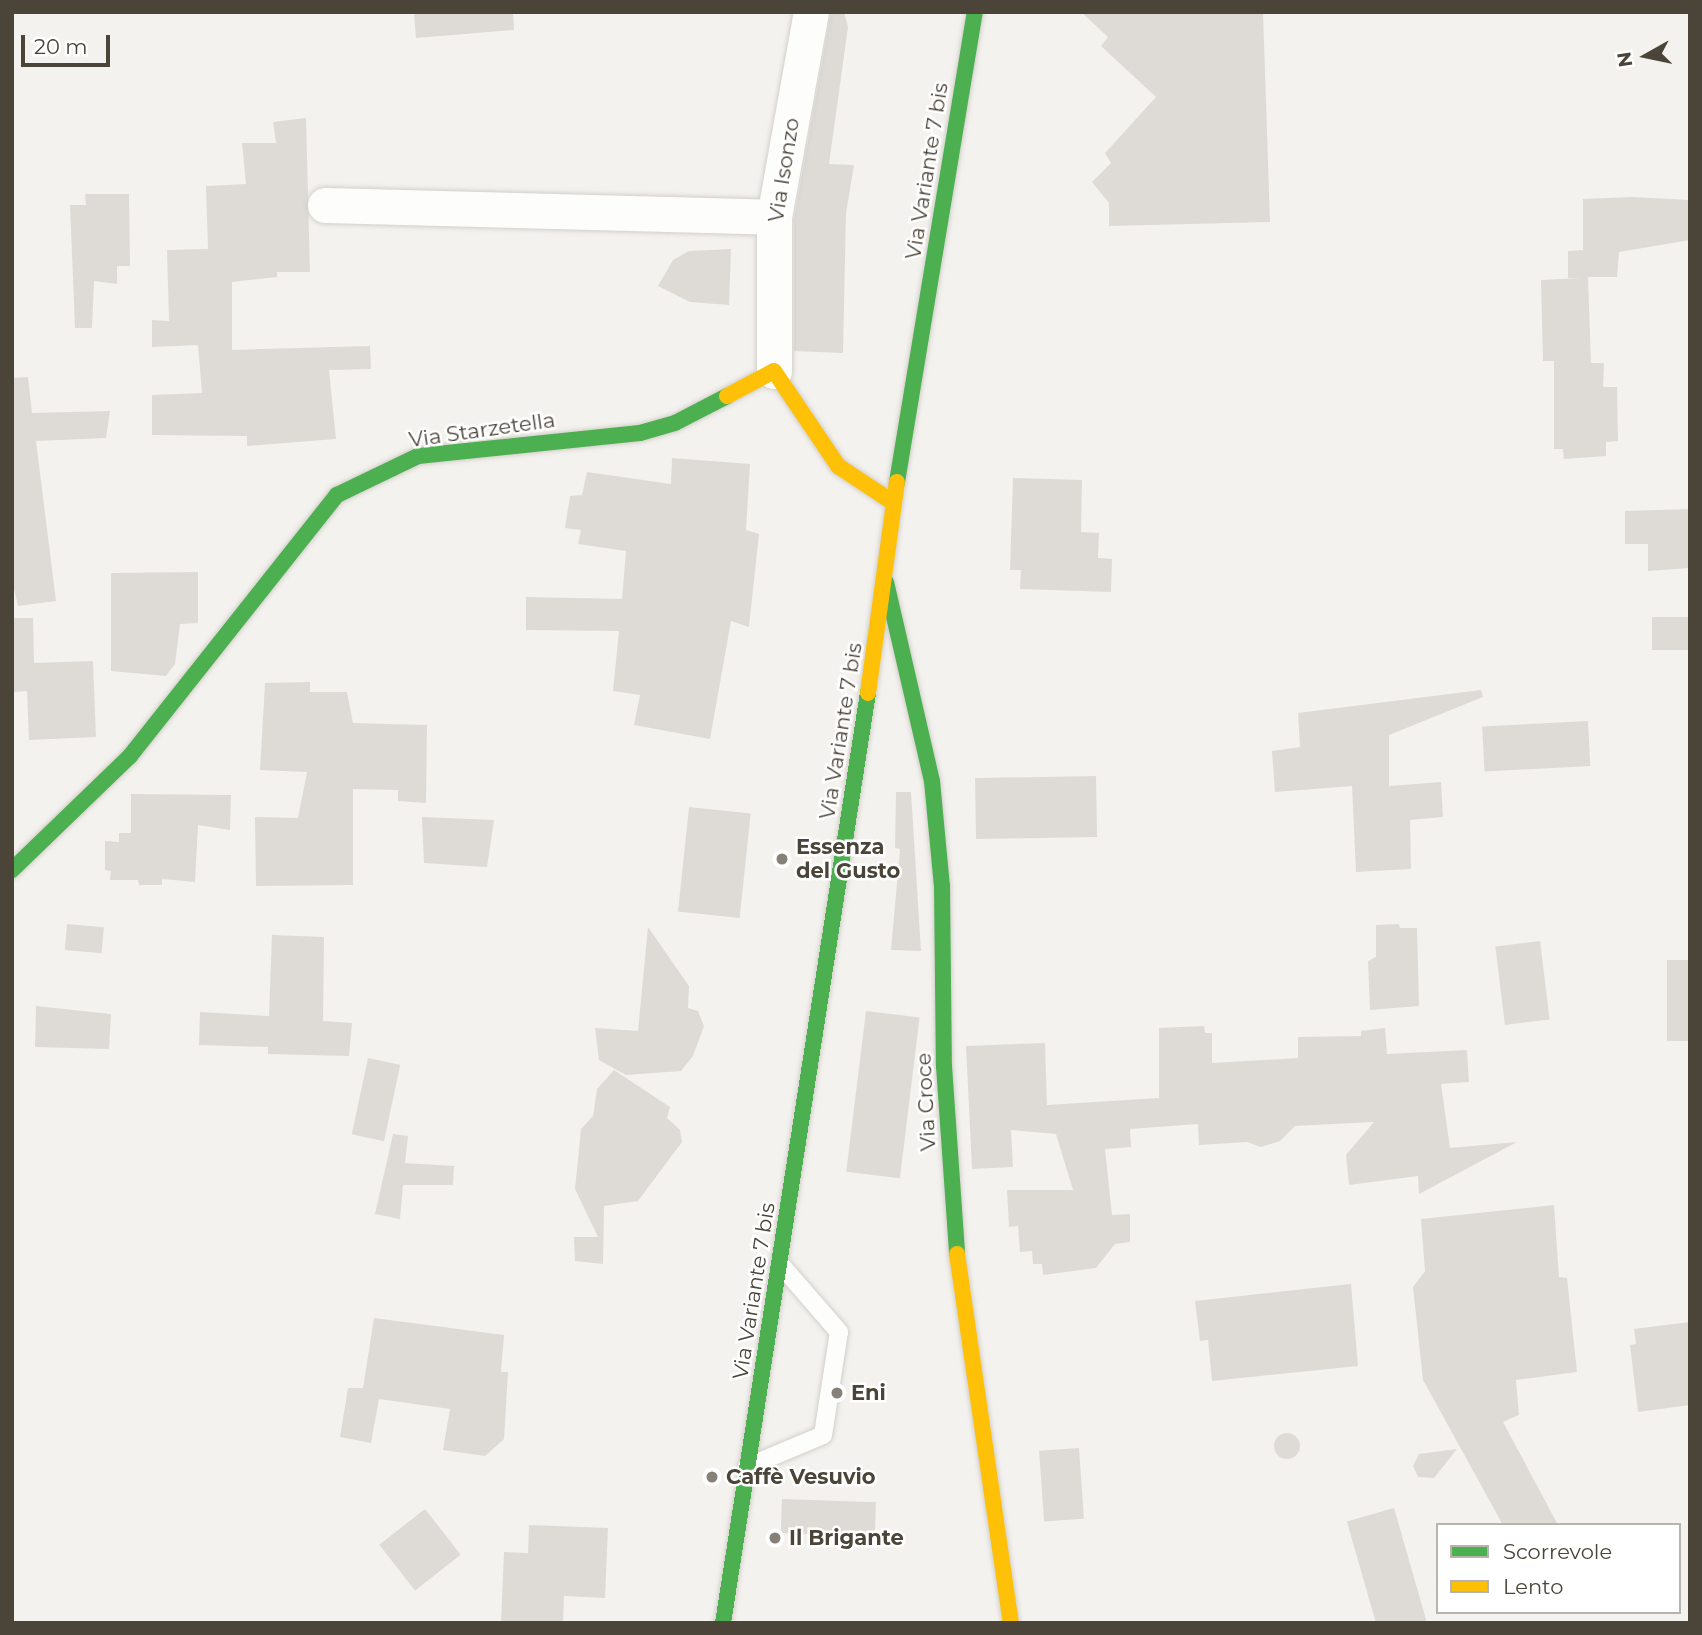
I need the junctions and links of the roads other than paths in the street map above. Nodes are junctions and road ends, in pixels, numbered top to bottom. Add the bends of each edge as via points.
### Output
1 (811, 12) edge
2 (958, 12) edge
3 (975, 12) edge
4 (963, 77) junction
5 (325, 205) dead end
6 (774, 217) junction
7 (774, 371) junction
8 (894, 503) junction
9 (886, 582) junction
10 (12, 870) edge
11 (779, 1263) junction
12 (747, 1467) junction
13 (723, 1623) edge
14 (1011, 1623) edge

1 - 6 street, Via Isonzo
2 - 4 street
3 - 4 street, Via Variante 7 bis
4 - 8 street, Via Variante 7 bis
5 - 6 street
6 - 7 street, Via Isonzo
7 - 8 street via 838,466
7 - 10 street, Via Starzetella via 675,423 640,433 418,456 360,480 337,495 130,756
8 - 9 street, Via Variante 7 bis
9 - 11 street, Via Variante 7 bis
9 - 14 street, Via Croce via 932,782 942,886 944,1066 954,1236
11 - 12 street, Via Variante 7 bis
11 - 12 lane via 839,1332 823,1435
12 - 13 street, Via Variante 7 bis

